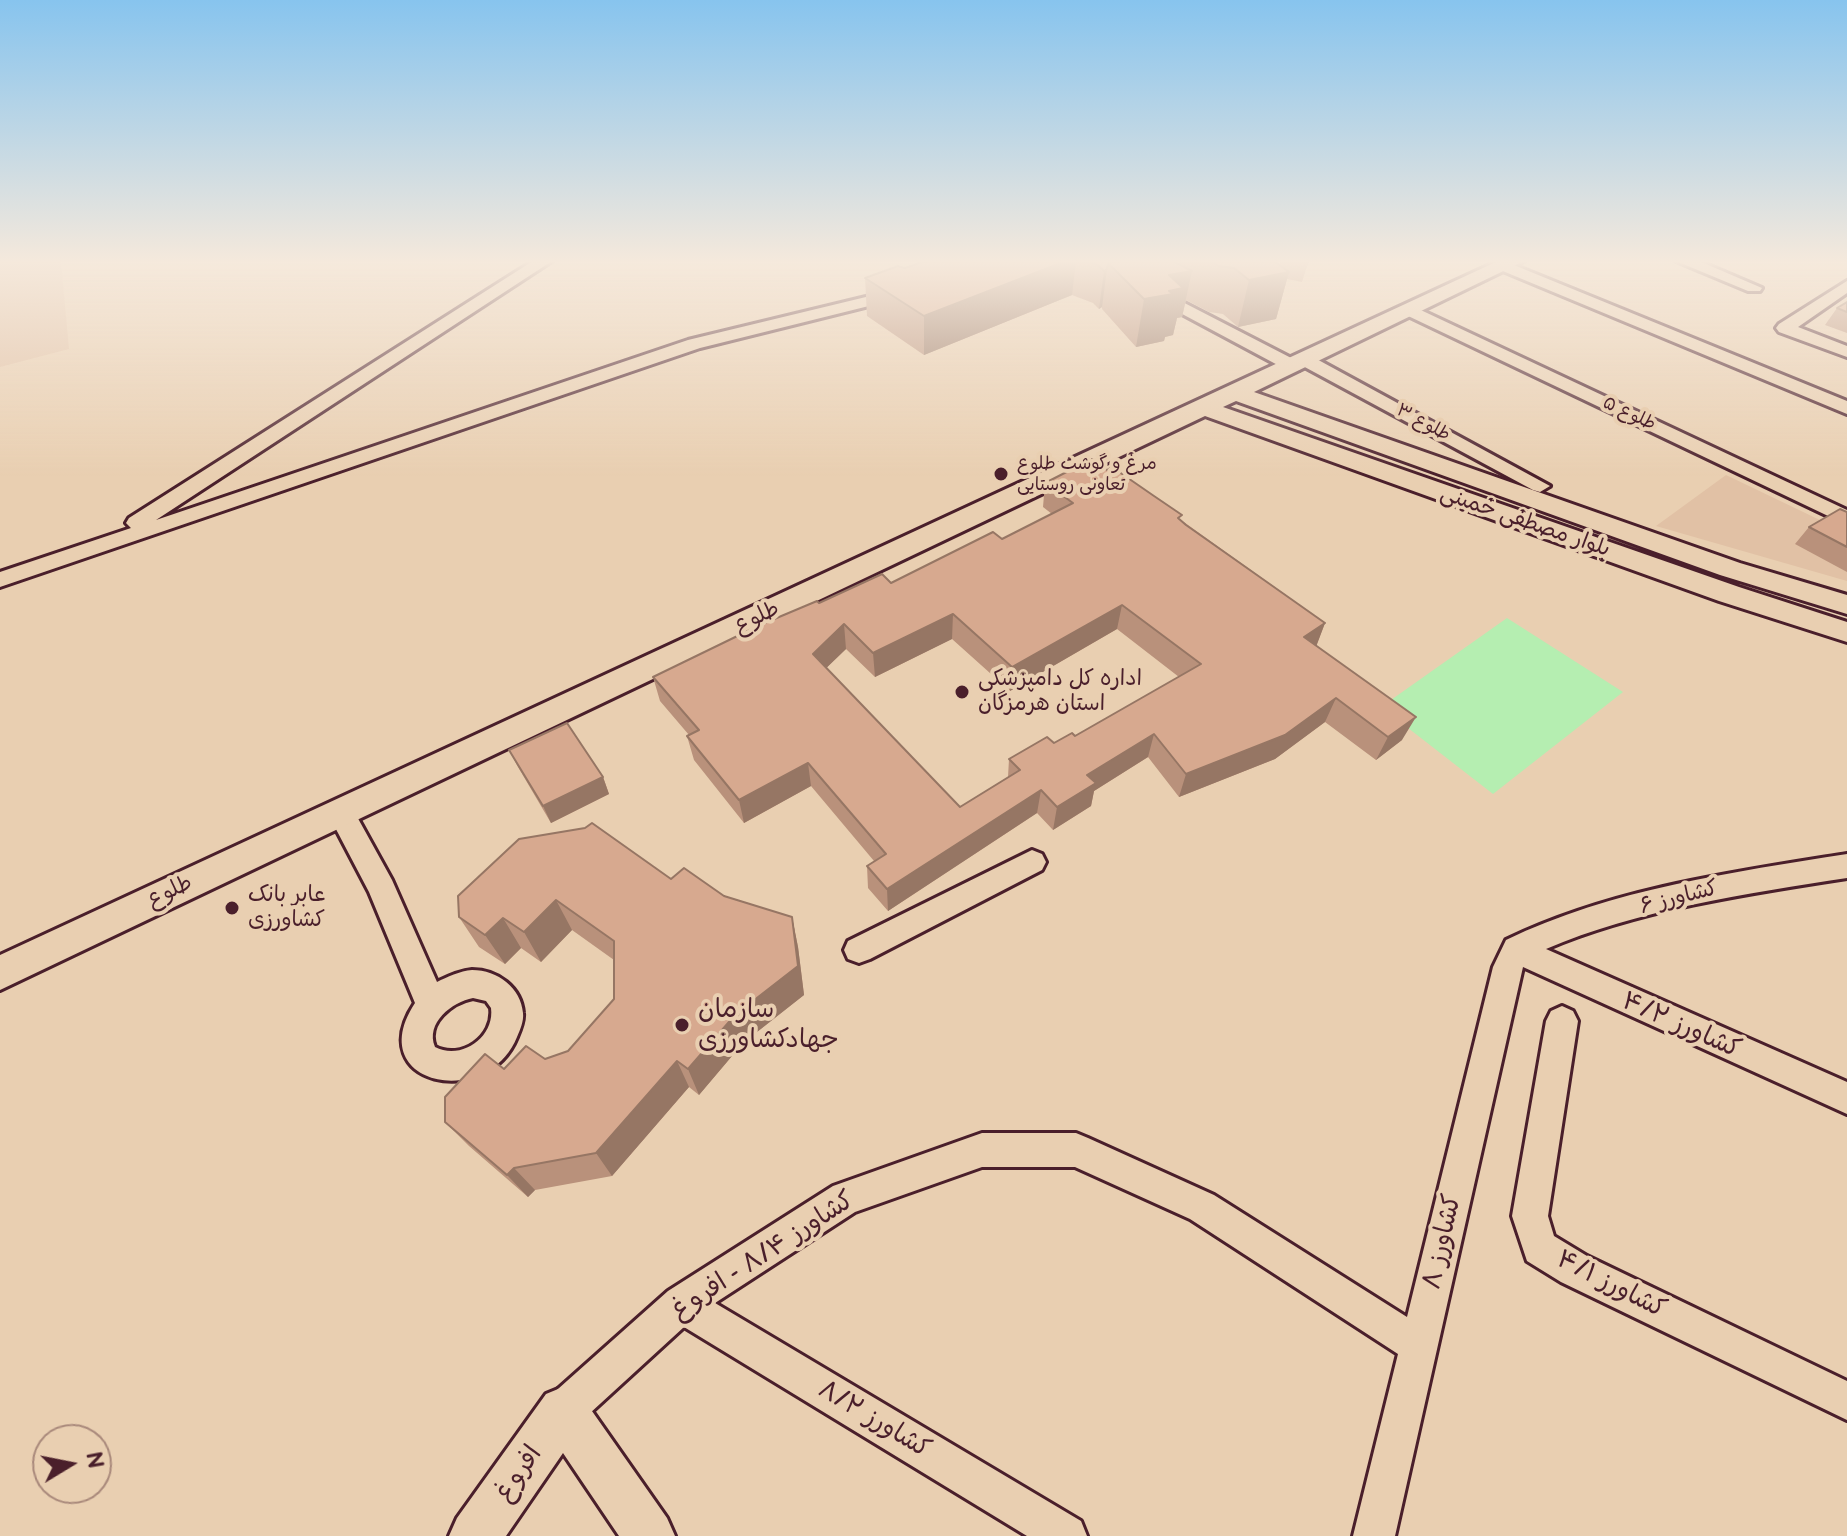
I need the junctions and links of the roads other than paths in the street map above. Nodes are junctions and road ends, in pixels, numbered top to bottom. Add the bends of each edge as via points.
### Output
1 (433, 333) edge
2 (741, 333) edge
3 (1235, 333) edge
4 (1363, 333) edge
5 (1458, 333) edge
6 (1670, 333) edge
7 (1797, 333) edge
8 (1847, 352) edge
9 (1299, 363) junction
10 (1235, 393) junction
11 (1204, 408) junction
12 (1847, 408) edge
13 (1441, 480) junction
14 (1540, 486) dead end
15 (1847, 518) edge
16 (101, 546) junction
17 (0, 580) edge
18 (1847, 605) edge
19 (1847, 632) edge
20 (340, 812) junction
21 (1032, 862) dead end
22 (1847, 866) edge
23 (1517, 949) junction
24 (859, 950) dead end
25 (0, 973) edge
26 (431, 1004) dead end
27 (1562, 1021) dead end
28 (1847, 1098) edge
29 (681, 1304) junction
30 (1419, 1346) junction
31 (1847, 1401) edge
32 (563, 1411) junction
33 (475, 1536) edge
34 (649, 1536) edge
35 (1066, 1536) edge
36 (1374, 1536) edge

1 - 16 street
2 - 16 street
3 - 9 street, طلوع ۳
4 - 9 street, طلوع
5 - 15 street, طلوع ۵
6 - 12 street
7 - 8 street
9 - 10 street, طلوع
9 - 14 street, طلوع ۳
10 - 11 street, طلوع
10 - 13 street, بلوار مصطفی خمینی
11 - 13 street, بلوار مصطفی خمینی
11 - 20 street, طلوع
13 - 18 street, بلوار مصطفی خمینی
13 - 19 street, بلوار مصطفی خمینی via 1729,594
16 - 17 street
20 - 25 street, طلوع
20 - 26 street via 382,889
21 - 24 street
22 - 23 street, کشاورز ۶ via 1751,880 1587,920
23 - 28 street, کشاورز ۴/۲
23 - 30 street, کشاورز ۸ via 1508,967
27 - 31 street, کشاورز ۴/۱ via 1530,1216 1540,1248
29 - 30 street, کشاورز ۸/۴ - افروغ via 845,1198 982,1150 1076,1150 1202,1207
29 - 32 street, کشاورز ۸/۴ - افروغ
29 - 35 street, کشاورز ۸/۲
30 - 36 street, کشاورز ۸
32 - 33 street, افروغ
32 - 34 street

